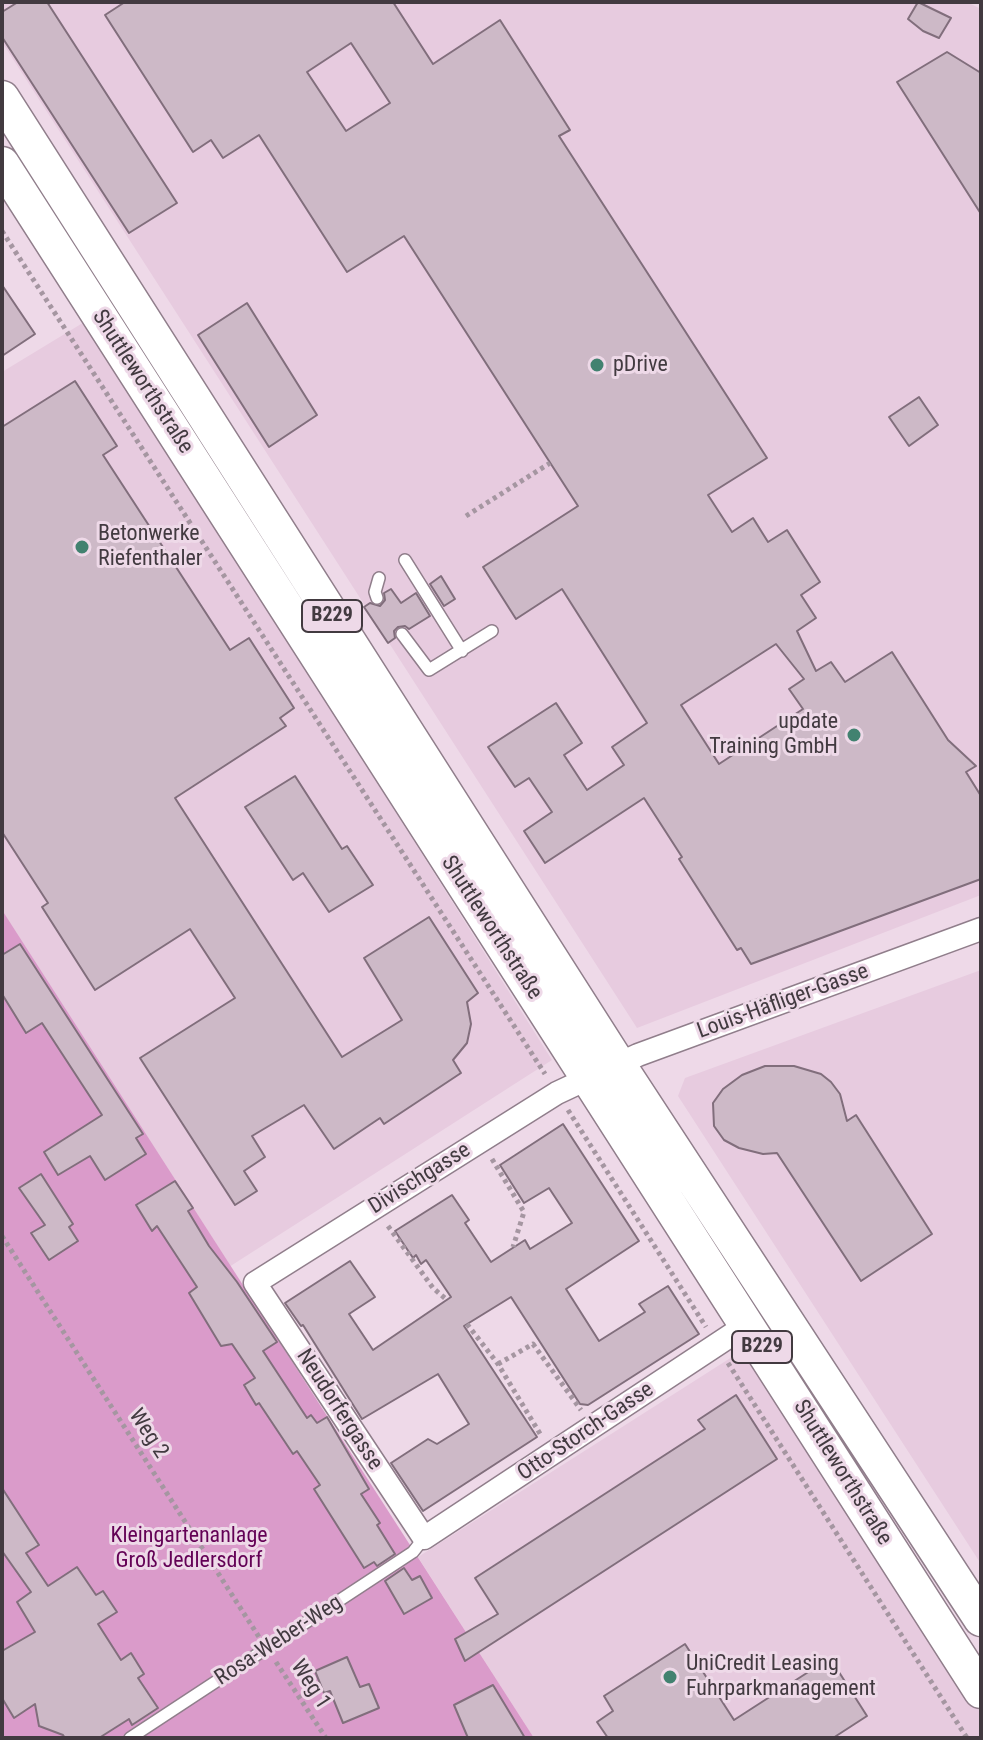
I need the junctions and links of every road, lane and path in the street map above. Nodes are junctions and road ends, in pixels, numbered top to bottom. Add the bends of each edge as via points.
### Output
1 (2, 98) edge
2 (2, 164) edge
3 (2, 231) edge
4 (550, 463) dead end
5 (466, 516) dead end
6 (405, 560) dead end
7 (379, 578) dead end
8 (377, 598) dead end
9 (492, 631) dead end
10 (402, 634) dead end
11 (462, 651) junction
12 (981, 929) edge
13 (603, 1072) junction
14 (557, 1093) junction
15 (481, 1141) junction
16 (374, 1208) junction
17 (2, 1236) edge
18 (513, 1247) dead end
19 (255, 1283) joint
20 (447, 1300) dead end
21 (467, 1324) dead end
22 (748, 1324) junction
23 (717, 1345) junction
24 (498, 1364) junction
25 (593, 1427) junction
26 (553, 1455) junction
27 (424, 1538) junction
28 (981, 1619) edge
29 (268, 1650) junction
30 (981, 1691) edge
31 (130, 1738) edge
32 (326, 1738) edge
33 (967, 1738) edge

1 - 13 main road, Shuttleworthstraße / B229
2 - 13 main road, Shuttleworthstraße / B229
3 - 14 path
4 - 5 path
6 - 11 lane
7 - 8 lane
9 - 11 lane
10 - 11 lane via 429,670
12 - 13 street, Louis-Häfliger-Gasse
13 - 14 street, Divischgasse
13 - 22 main road, Shuttleworthstraße / B229
13 - 28 main road, Shuttleworthstraße / B229
14 - 15 street, Divischgasse
14 - 23 path
15 - 16 street, Divischgasse
15 - 18 path via 524,1212
16 - 19 street, Divischgasse
16 - 20 path
17 - 29 path, Weg 2
19 - 27 street, Neudorfergasse
21 - 24 path
22 - 23 street, Otto-Storch-Gasse
22 - 30 main road, Shuttleworthstraße / B229
23 - 25 street, Otto-Storch-Gasse
23 - 33 path
24 - 25 path via 533,1344
24 - 26 path
25 - 26 street, Otto-Storch-Gasse
26 - 27 street, Otto-Storch-Gasse
27 - 29 lane, Rosa-Weber-Weg via 413,1552
29 - 31 lane, Rosa-Weber-Weg
29 - 32 path, Weg 1

